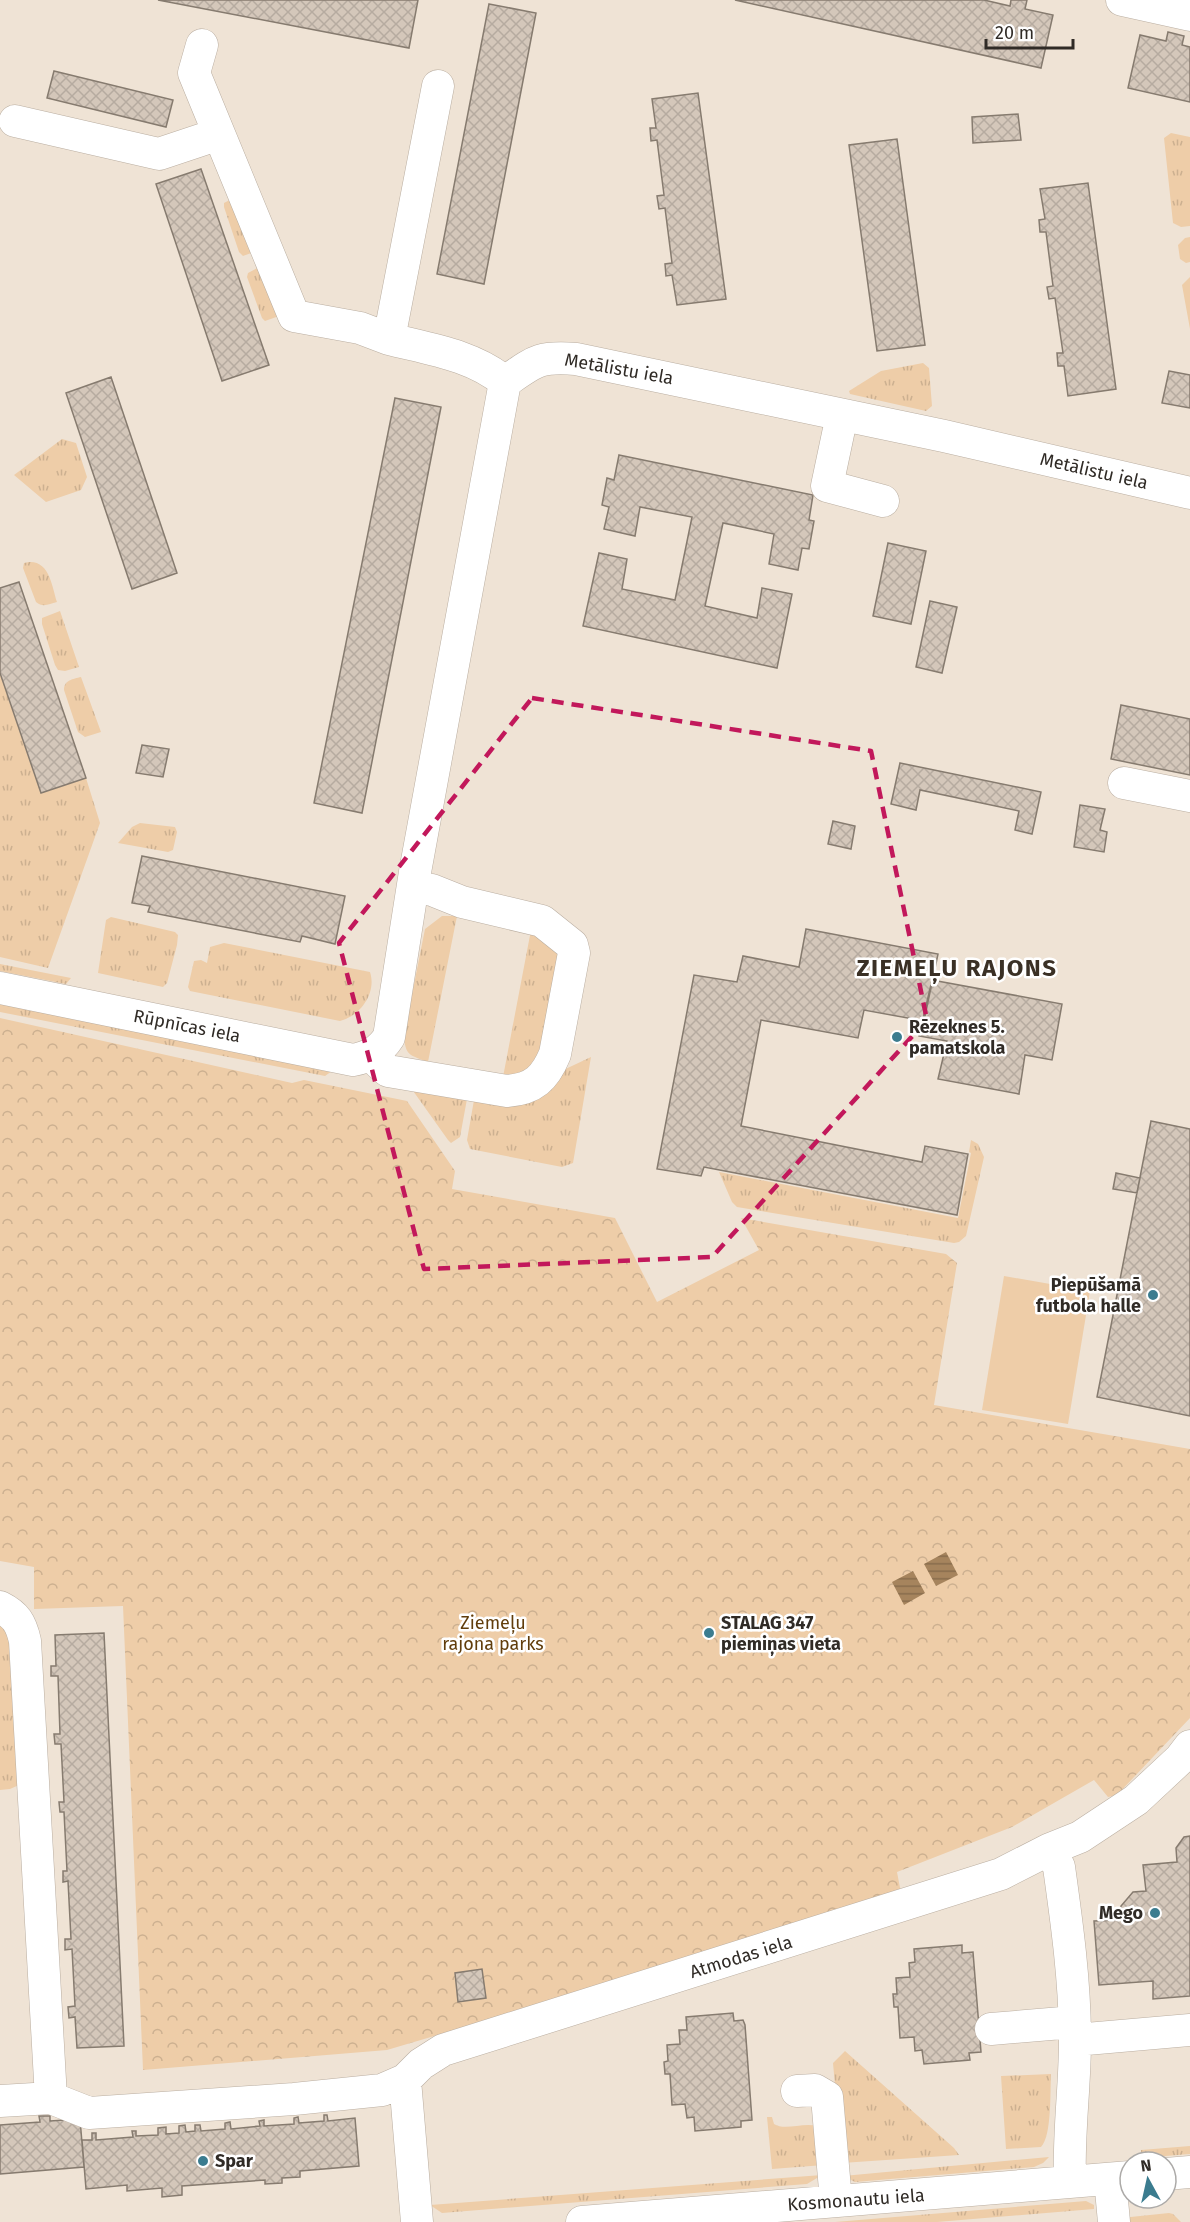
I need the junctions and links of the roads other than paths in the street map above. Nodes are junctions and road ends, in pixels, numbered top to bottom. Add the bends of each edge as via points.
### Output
1 (1122, 0) edge
2 (1159, 4) edge
3 (1190, 15) edge
4 (202, 45) dead end
5 (438, 86) dead end
6 (15, 121) dead end
7 (219, 134) junction
8 (389, 339) junction
9 (506, 382) junction
10 (842, 414) junction
11 (1190, 493) edge
12 (883, 501) dead end
13 (1124, 783) dead end
14 (1190, 796) edge
15 (414, 880) junction
16 (0, 988) edge
17 (374, 1054) junction
18 (0, 1607) edge
19 (1190, 1746) edge
20 (1050, 1849) junction
21 (991, 2029) dead end
22 (1190, 2030) edge
23 (1074, 2031) junction
24 (405, 2080) junction
25 (797, 2091) dead end
26 (51, 2098) junction
27 (0, 2101) edge
28 (1118, 2178) edge
29 (1070, 2182) junction
30 (1118, 2193) edge
31 (836, 2201) junction
32 (641, 2219) edge
33 (417, 2222) edge
34 (582, 2222) edge
35 (1114, 2222) edge

1 - 2 street
2 - 3 street
4 - 7 street via 194,72
5 - 8 street
6 - 7 street via 159,154
7 - 8 street via 294,316 360,328
8 - 9 street via 473,362
9 - 10 street, Metālistu iela via 531,364 550,357 576,359
9 - 15 street
10 - 11 street, Metālistu iela
10 - 12 street via 827,486
13 - 14 street
15 - 17 street via 389,1037
15 - 17 street via 462,902 542,921 572,945 574,953 555,1053 550,1066 532,1086 507,1091 388,1071
16 - 17 street, Rūpnīcas iela via 353,1060
18 - 26 street via 16,1616 25,1641
19 - 20 street, Atmodas iela via 1136,1800 1080,1837
20 - 23 street via 1059,1867
20 - 24 street, Atmodas iela via 1000,1874 443,2050
21 - 23 street
22 - 23 street
23 - 29 street
24 - 26 street via 382,2090 89,2113
24 - 33 street
25 - 31 street via 815,2090 827,2097
26 - 27 street
28 - 29 street, Kosmonautu iela
29 - 31 street, Kosmonautu iela
30 - 35 street
31 - 32 street, Kosmonautu iela
32 - 34 street, Kosmonautu iela

